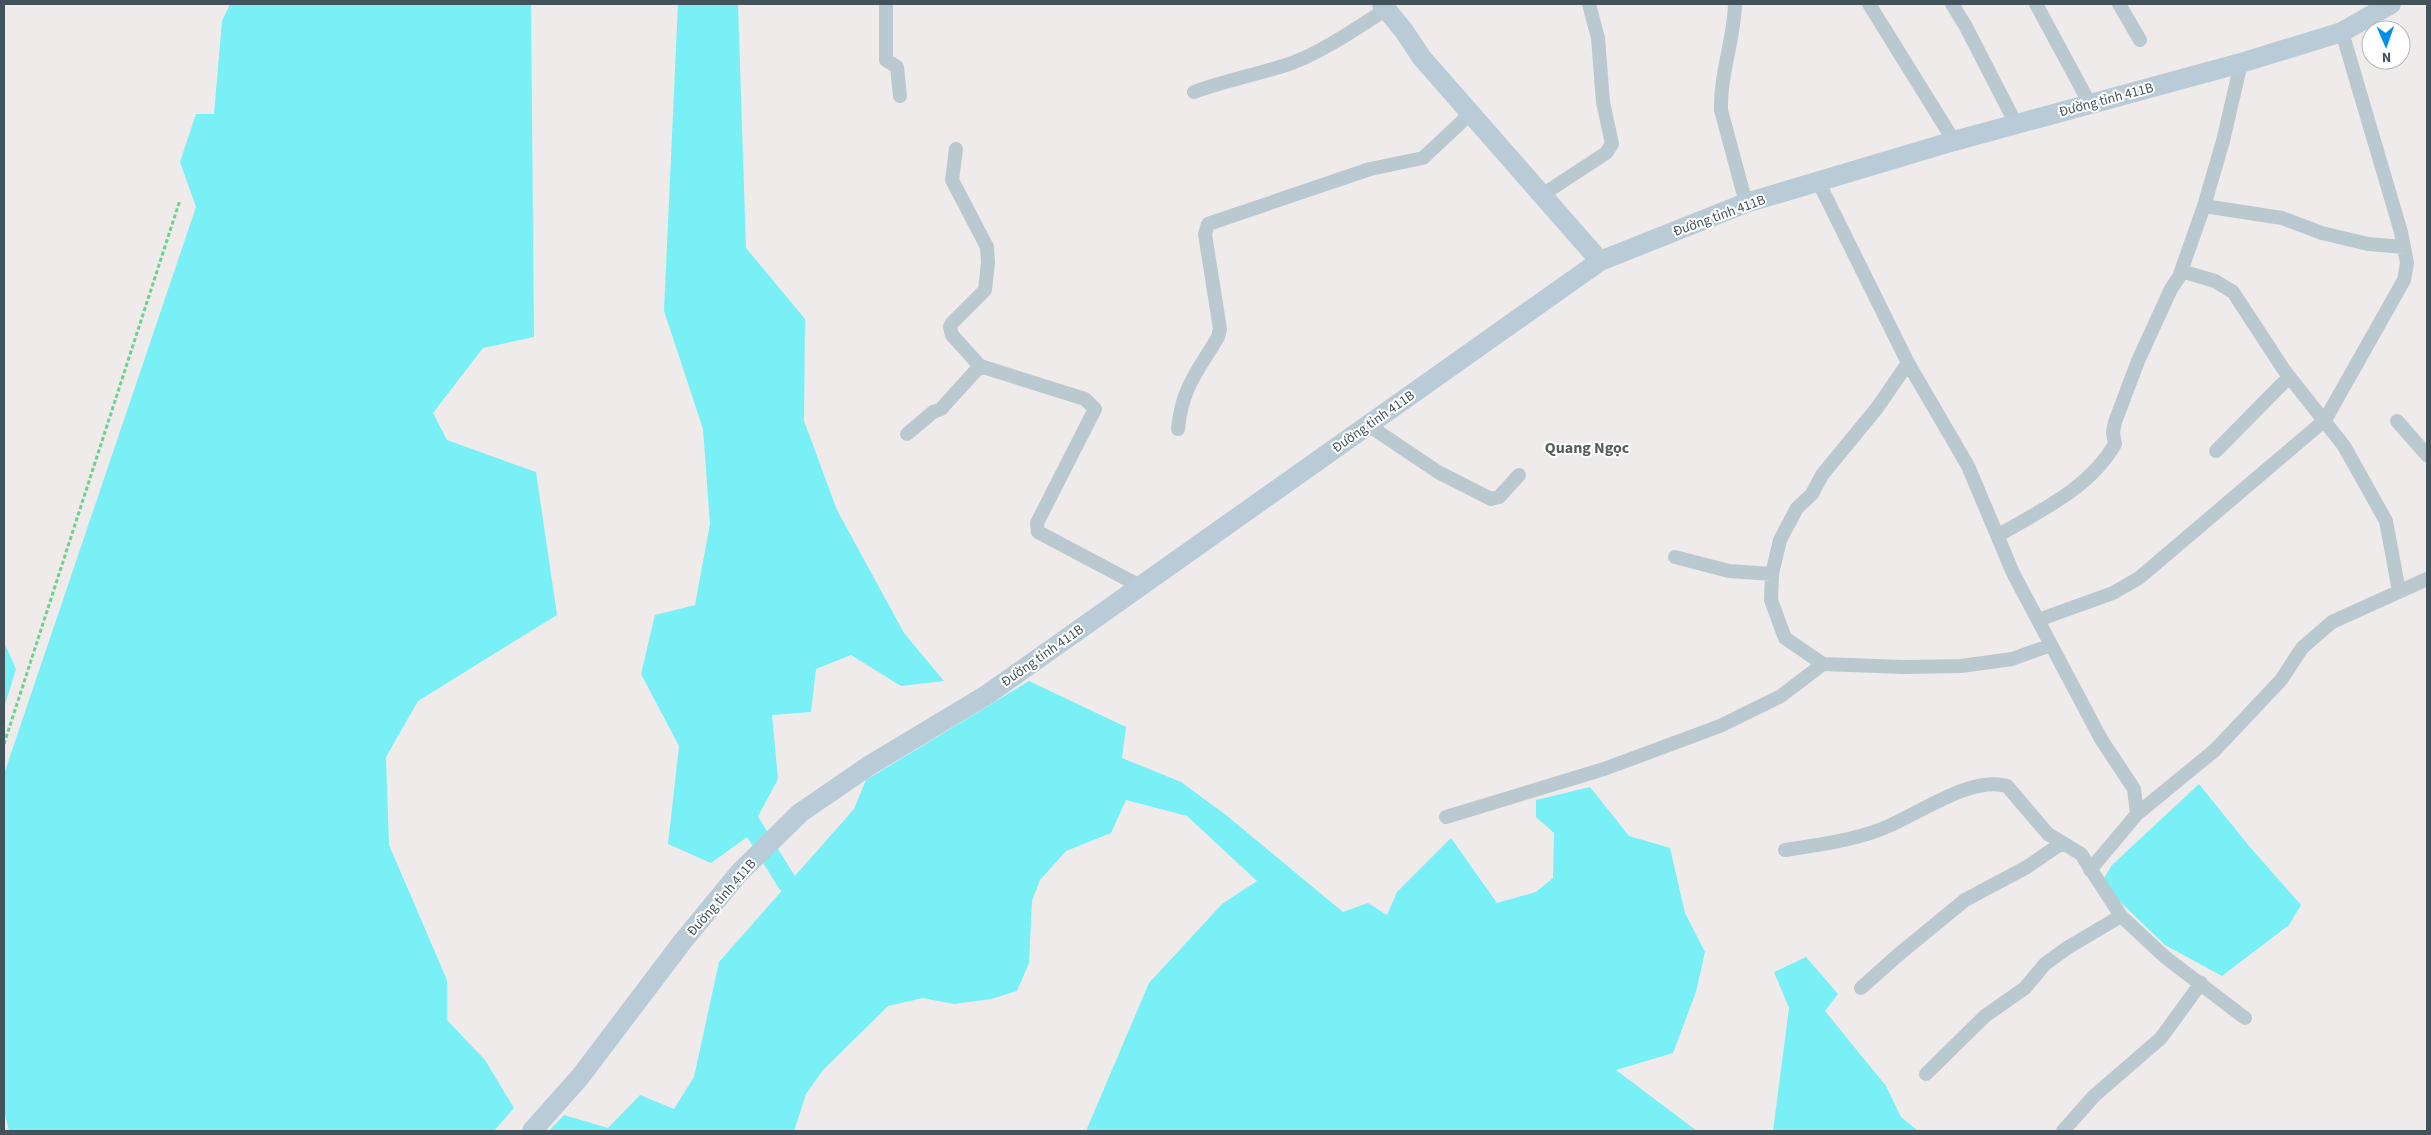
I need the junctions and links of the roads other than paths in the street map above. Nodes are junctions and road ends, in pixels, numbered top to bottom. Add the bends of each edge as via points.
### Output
1 (886, 4) edge
2 (1589, 4) edge
3 (1735, 4) edge
4 (1869, 4) edge
5 (1952, 4) edge
6 (2036, 4) edge
7 (2119, 4) edge
8 (2391, 4) edge
9 (1383, 7) edge
10 (2342, 32) junction
11 (2140, 40) dead end
12 (2241, 63) junction
13 (1194, 92) dead end
14 (900, 96) dead end
15 (2090, 104) junction
16 (1470, 114) junction
17 (2016, 124) junction
18 (1954, 141) junction
19 (956, 149) dead end
20 (1820, 183) junction
21 (1542, 195) junction
22 (1746, 203) junction
23 (2204, 206) junction
24 (2404, 247) junction
25 (1600, 261) junction
26 (2181, 271) junction
27 (1908, 363) junction
28 (980, 366) junction
29 (2289, 377) junction
30 (2325, 420) junction
31 (2397, 421) dead end
32 (1368, 425) junction
33 (1178, 429) dead end
34 (907, 434) dead end
35 (2216, 451) dead end
36 (2427, 455) edge
37 (1519, 475) dead end
38 (1999, 535) junction
39 (1675, 557) dead end
40 (1772, 574) junction
41 (2427, 579) edge
42 (1140, 586) junction
43 (2400, 591) junction
44 (2038, 620) junction
45 (2051, 644) junction
46 (1823, 664) junction
47 (2137, 814) junction
48 (1446, 817) dead end
49 (2062, 843) junction
50 (1785, 850) dead end
51 (2090, 870) junction
52 (2122, 916) junction
53 (2201, 983) junction
54 (1862, 988) dead end
55 (2245, 1018) dead end
56 (1926, 1074) dead end
57 (532, 1131) edge
58 (2063, 1131) edge

1 - 14 street via 886,60 897,67
2 - 21 street via 1598,38 1603,102 1612,144 1606,153
3 - 22 street via 1721,110
4 - 18 street
5 - 17 street
6 - 15 street
7 - 11 street
8 - 10 main road, Đường tỉnh 411B
9 - 13 street via 1341,38 1284,66
9 - 16 main road
10 - 12 main road, Đường tỉnh 411B
10 - 24 street
12 - 15 main road, Đường tỉnh 411B
12 - 23 street
15 - 17 main road, Đường tỉnh 411B
16 - 21 main road
16 - 33 street via 1423,158 1360,172 1208,224 1205,234 1220,329 1187,386
17 - 18 main road, Đường tỉnh 411B
18 - 20 main road, Đường tỉnh 411B
19 - 28 street via 952,180 987,247 988,263 985,290 952,323 950,330
20 - 22 main road, Đường tỉnh 411B
20 - 27 street
21 - 25 main road
22 - 25 main road, Đường tỉnh 411B
23 - 24 street via 2282,218 2322,233 2368,244
23 - 26 street
24 - 30 street via 2407,263 2404,280
25 - 32 main road, Đường tỉnh 411B
26 - 29 street via 2215,281 2233,292
26 - 38 street via 2138,361 2115,422 2115,444 2108,456 2088,479
27 - 38 street via 1968,466
27 - 40 street via 1877,408 1822,475 1812,494 1797,508 1780,540
28 - 34 street via 940,409
28 - 42 street via 1085,399 1095,409 1037,523 1038,532
29 - 30 street
29 - 35 street
30 - 43 street via 2344,446 2386,521
30 - 44 street via 2139,578 2113,593
31 - 36 street
32 - 37 street via 1438,472 1491,498 1499,497
32 - 42 main road, Đường tỉnh 411B
38 - 44 street via 2013,573
39 - 40 street via 1729,571
40 - 46 street via 1771,600 1786,638
41 - 43 street
42 - 57 main road, Đường tỉnh 411B via 988,694 870,765 800,814 739,873 580,1076
43 - 47 street via 2332,622 2302,648 2281,680 2215,750
44 - 45 street
45 - 46 street via 2012,659 1961,666 1904,668
45 - 47 street via 2101,739 2134,789
46 - 48 street via 1781,696 1720,726 1604,769
47 - 51 street
49 - 50 street via 2048,834 2007,786 1988,784 1964,790 1879,830 1833,843
49 - 51 street via 2081,854
49 - 54 street via 2027,867 1965,900
51 - 52 street
52 - 53 street via 2165,957
52 - 56 street via 2045,964 2025,988 1985,1016
53 - 55 street
53 - 58 street via 2161,1038 2094,1096

